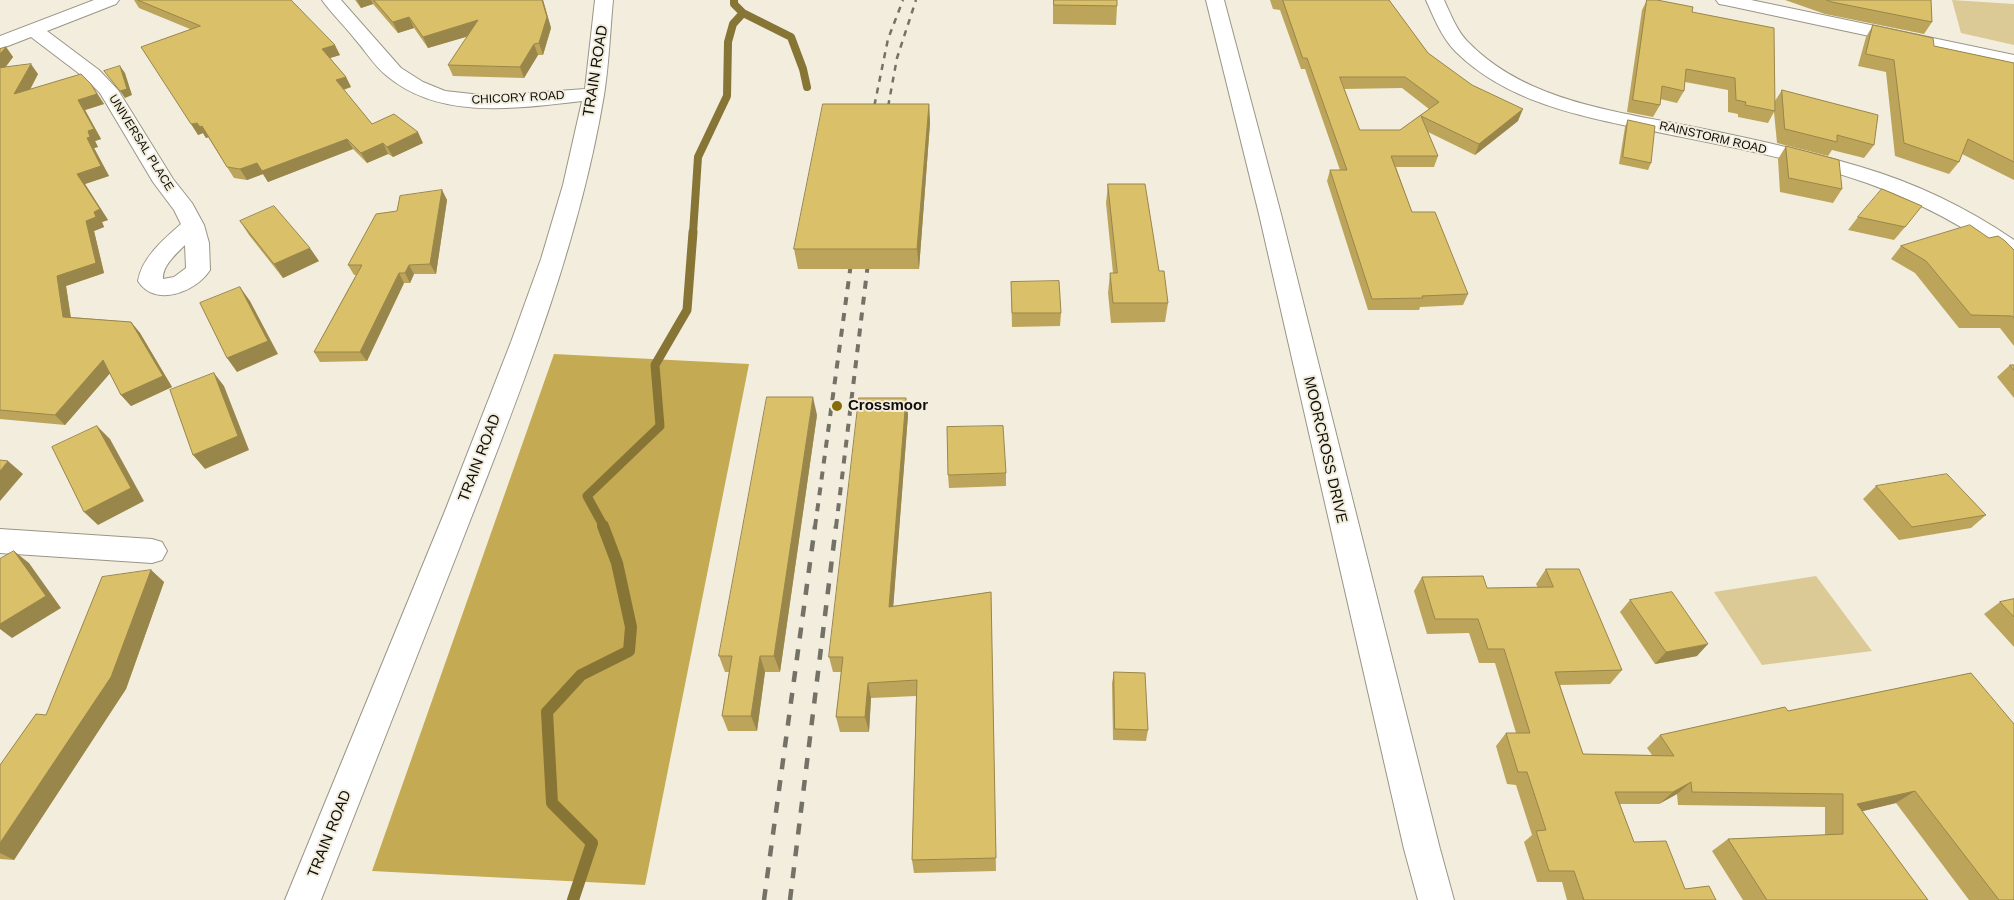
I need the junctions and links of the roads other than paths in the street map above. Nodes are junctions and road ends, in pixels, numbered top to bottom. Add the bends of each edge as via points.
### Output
1 (110, 0) edge
2 (331, 0) edge
3 (604, 0) edge
4 (1215, 0) edge
5 (1435, 0) edge
6 (1725, 0) edge
7 (36, 31) junction
8 (0, 43) edge
9 (2014, 61) edge
10 (594, 94) junction
11 (193, 225) dead end
12 (2014, 251) edge
13 (0, 541) edge
14 (152, 551) dead end
15 (303, 900) edge
16 (1436, 900) edge

1 - 7 street
2 - 10 street, CHICORY ROAD via 392,70 431,94 488,102
3 - 10 street, TRAIN ROAD
4 - 16 street, MOORCROSS DRIVE
5 - 12 street, RAINSTORM ROAD via 1450,31 1463,48 1497,74 1540,95 1575,107 1854,171 1930,202
6 - 9 street
7 - 8 street
7 - 11 street, UNIVERSAL PLACE via 108,90
10 - 15 street, TRAIN ROAD via 574,185 524,342 456,521
13 - 14 street

